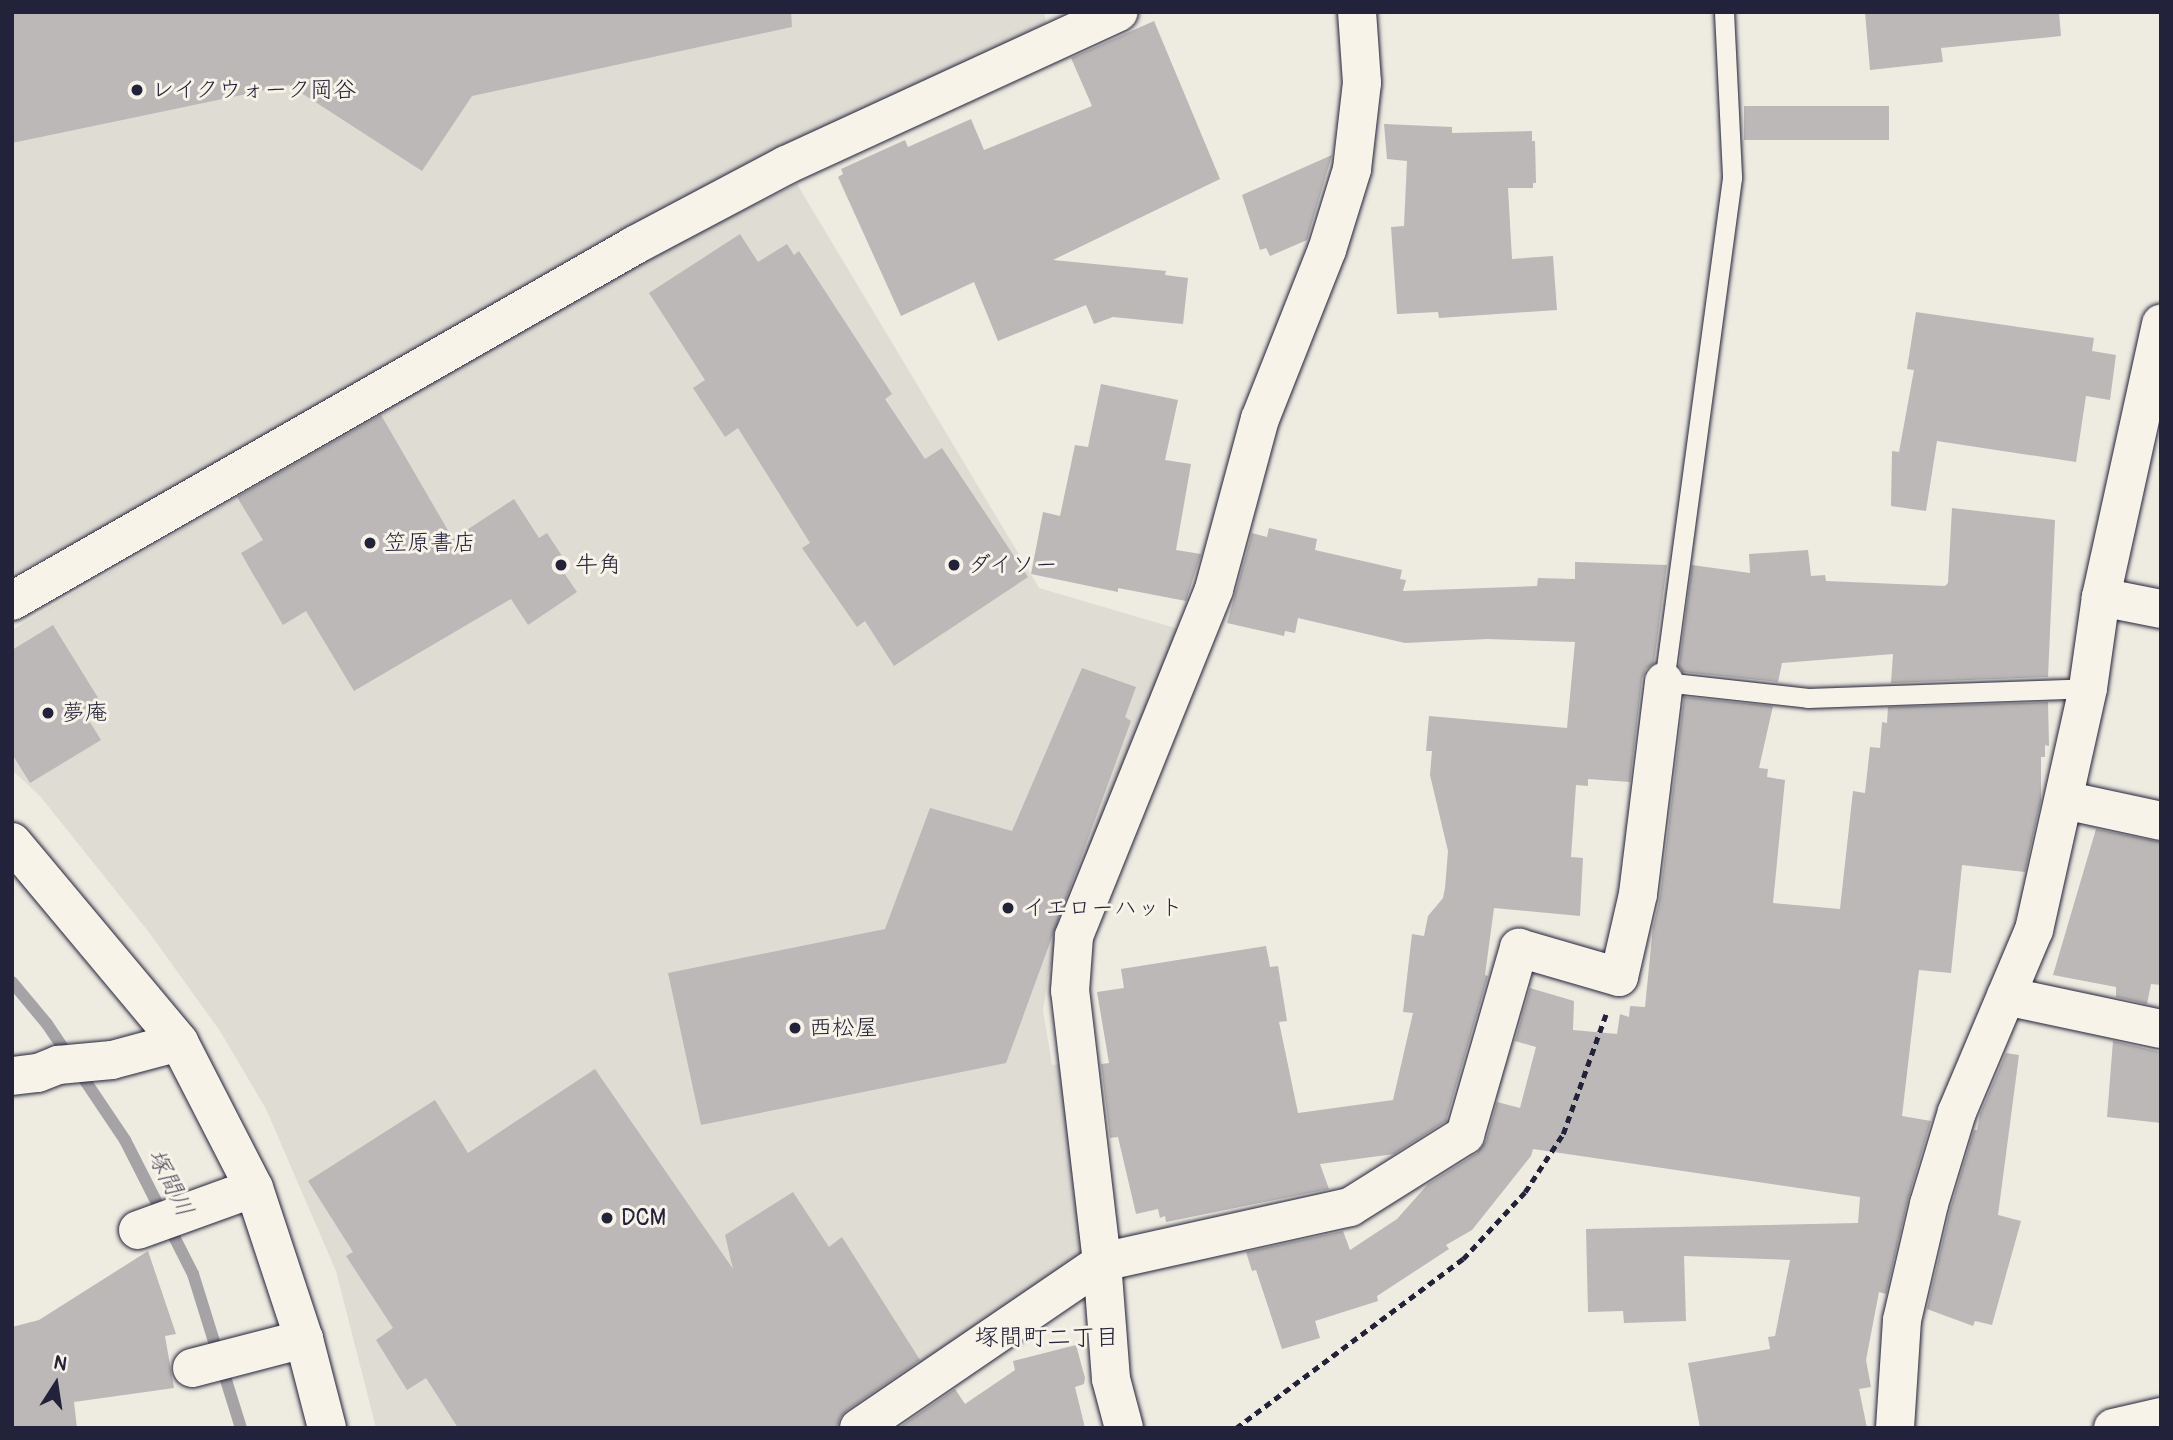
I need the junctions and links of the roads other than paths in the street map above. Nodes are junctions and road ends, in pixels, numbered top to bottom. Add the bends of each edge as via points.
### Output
1 (1119, 12) edge
2 (1357, 12) edge
3 (1724, 12) edge
4 (2161, 323) edge
5 (2101, 597) junction
6 (12, 601) edge
7 (2161, 609) edge
8 (1664, 682) junction
9 (2088, 688) junction
10 (2064, 800) junction
11 (2161, 821) edge
12 (12, 842) edge
13 (2006, 996) junction
14 (2161, 1028) edge
15 (179, 1042) junction
16 (12, 1076) edge
17 (254, 1188) junction
18 (138, 1230) dead end
19 (1102, 1262) junction
20 (304, 1339) junction
21 (192, 1368) dead end
22 (2161, 1417) edge
23 (327, 1428) edge
24 (859, 1428) edge
25 (1124, 1428) edge
26 (1895, 1428) edge
27 (2113, 1428) edge

1 - 6 street via 786,165 635,245
2 - 19 street via 1362,83 1352,169 1338,216 1259,419 1213,589 1074,936 1070,991
3 - 8 lane via 1732,178
4 - 5 street
5 - 7 street
5 - 9 street
8 - 9 lane via 1808,698
8 - 19 street via 1638,894 1619,977 1519,948 1465,1135 1350,1207
9 - 10 street
10 - 11 street
10 - 13 street via 2034,930
12 - 15 street
13 - 14 street
13 - 26 street via 1958,1112 1929,1203 1902,1320
15 - 16 street via 112,1060 58,1065
15 - 17 street
17 - 18 street
17 - 20 street
19 - 24 street
19 - 25 street via 1111,1379
20 - 21 street
20 - 23 street
22 - 27 street

